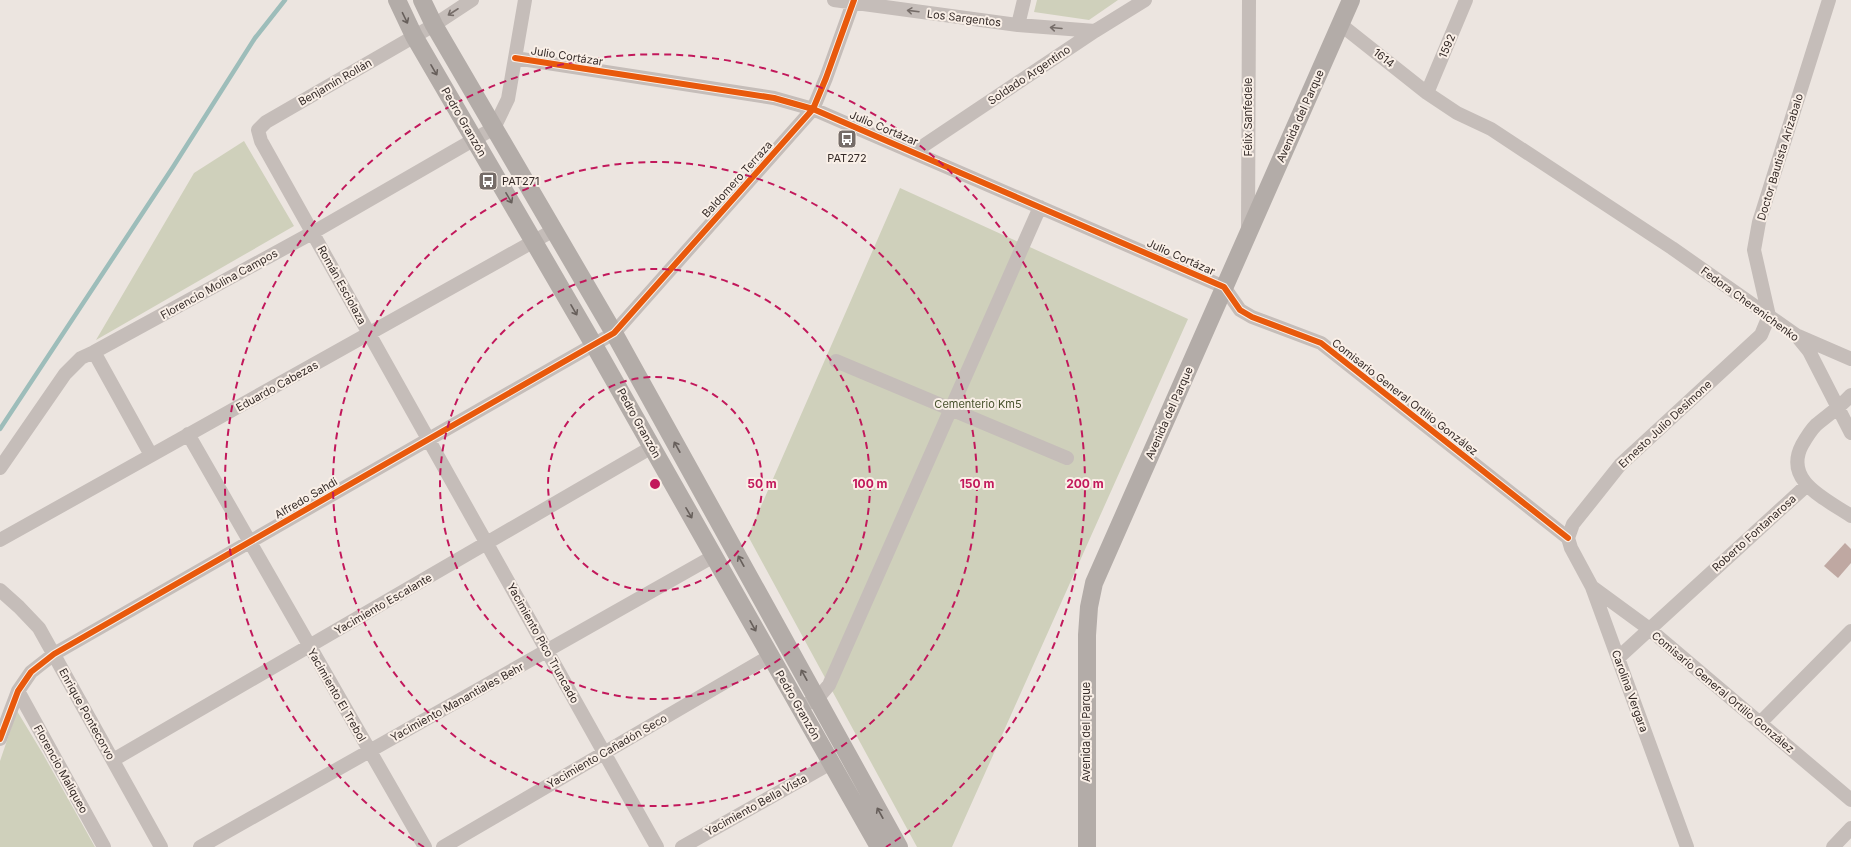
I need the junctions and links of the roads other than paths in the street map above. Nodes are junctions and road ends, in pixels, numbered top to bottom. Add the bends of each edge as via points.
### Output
1 (397, 0) edge
2 (422, 0) edge
3 (472, 0) edge
4 (525, 0) edge
5 (834, 0) edge
6 (1024, 0) edge
7 (1145, 0) edge
8 (1248, 0) edge
9 (1351, 0) edge
10 (1466, 0) edge
11 (1829, 0) edge
12 (853, 2) edge
13 (1340, 24) junction
14 (434, 25) junction
15 (1018, 25) junction
16 (1095, 31) junction
17 (414, 36) junction
18 (515, 58) junction
19 (1428, 93) junction
20 (813, 109) junction
21 (494, 128) junction
22 (258, 130) joint
23 (475, 140) junction
24 (914, 152) junction
25 (1040, 207) junction
26 (554, 230) junction
27 (312, 233) junction
28 (1248, 234) junction
29 (534, 241) junction
30 (1672, 248) joint
31 (1224, 287) junction
32 (1770, 316) junction
33 (614, 333) junction
34 (370, 335) junction
35 (1796, 335) junction
36 (594, 345) junction
37 (94, 352) junction
38 (1851, 359) edge
39 (836, 361) dead end
40 (1851, 395) edge
41 (1839, 408) junction
42 (951, 409) junction
43 (188, 434) junction
44 (1851, 434) edge
45 (428, 440) junction
46 (652, 447) junction
47 (151, 455) junction
48 (1067, 458) dead end
49 (0, 468) edge
50 (693, 476) junction
51 (674, 485) junction
52 (1806, 486) junction
53 (1851, 516) edge
54 (1568, 538) junction
55 (0, 540) edge
56 (250, 542) junction
57 (487, 543) junction
58 (714, 556) junction
59 (1592, 587) junction
60 (0, 590) edge
61 (1648, 628) junction
62 (1851, 631) edge
63 (310, 646) junction
64 (547, 651) junction
65 (54, 654) junction
66 (770, 656) junction
67 (1618, 658) junction
68 (18, 691) junction
69 (817, 699) junction
70 (800, 707) junction
71 (1760, 723) junction
72 (0, 739) edge
73 (370, 751) junction
74 (604, 753) junction
75 (113, 760) junction
76 (831, 763) junction
77 (1851, 800) edge
78 (1851, 828) edge
79 (104, 847) edge
80 (161, 847) edge
81 (200, 847) edge
82 (425, 847) edge
83 (443, 847) edge
84 (657, 847) edge
85 (682, 847) edge
86 (879, 847) edge
87 (899, 847) edge
88 (1087, 847) edge
89 (1687, 847) edge
90 (1833, 847) edge

1 -> 17 main road, Pedro Granzón
2 - 14 main road, Pedro Granzón
3 -> 14 street
4 - 18 street
5 - 12 street, Los Sargentos
6 - 15 street
7 - 16 street, Soldado Argentino
8 - 28 street, Félix Sanfedele
9 - 13 main road, Avenida del Parque
10 - 19 street, 1592
11 - 32 street, Doctor Bautista Arizabalo via 1759,222 1754,250
15 -> 12 street, Los Sargentos
12 - 20 street, Baldomero Terraza
13 - 19 street, 1614
13 - 28 main road, Avenida del Parque
14 - 17 street, Benjamín Rollán
14 - 21 main road, Pedro Granzón
16 -> 15 street, Los Sargentos
16 - 24 street, Soldado Argentino
17 - 22 street, Benjamín Rollán via 266,122
17 -> 23 main road, Pedro Granzón
18 - 20 street, Julio Cortázar via 774,98
18 - 21 street via 508,99
19 - 30 street, 1614 via 1458,113 1491,129
20 - 24 street, Julio Cortázar
20 - 33 street, Baldomero Terraza
21 - 23 street, Florencio Molina Campos
21 - 26 main road, Pedro Granzón
22 - 27 street, Román Esciolaza via 261,141
23 - 27 street, Florencio Molina Campos
23 -> 29 main road, Pedro Granzón
24 - 25 street, Julio Cortázar
25 - 31 street, Julio Cortázar
25 - 42 street
26 - 29 street, Eduardo Cabezas
26 - 33 main road, Pedro Granzón
27 - 34 street, Román Esciolaza
27 - 37 street, Florencio Molina Campos
28 - 31 main road, Avenida del Parque
29 - 34 street, Eduardo Cabezas
29 -> 36 main road, Pedro Granzón
30 - 32 street, Fedora Cherenichenko
31 - 54 street, Comisario General Ortilio González via 1240,310 1252,318 1321,343
31 - 88 main road, Avenida del Parque via 1094,583 1087,635
32 - 35 street, Fedora Cherenichenko
32 - 54 street, Ernesto Julio Desimone via 1761,334 1620,465 1573,524
33 - 36 street, Baldomero Terraza
50 -> 33 main road, Pedro Granzón
34 - 43 street, Eduardo Cabezas
34 - 45 street, Román Esciolaza
35 - 38 street
35 - 41 street, Fedora Cherenichenko via 1809,351
36 - 45 street, Alfredo Sahdi
36 - 46 main road, Pedro Granzón
37 - 47 street
37 - 49 street, Florencio Molina Campos via 81,358 65,374
39 - 42 street
40 - 41 street, Roberto Fontanarosa
41 - 44 street, Fedora Cherenichenko
41 - 52 street, Roberto Fontanarosa via 1816,426 1806,437 1798,453 1797,470
42 - 48 street
42 - 69 street via 829,685
43 - 47 street, Eduardo Cabezas
43 - 56 street, Yacimiento El Trebol
45 - 56 street, Alfredo Sahdi
45 - 57 street, Yacimiento Pico Truncado
46 - 51 main road, Pedro Granzón
46 - 57 street, Yacimiento Escalante
47 - 55 street, Eduardo Cabezas
50 - 51 street
69 -> 50 main road, Pedro Granzón
51 -> 58 main road, Pedro Granzón
52 - 53 street
52 - 61 street, Roberto Fontanarosa
54 - 59 street, Carolina Vergara
56 - 63 street, Yacimiento El Trebol
56 - 65 street, Alfredo Sahdi
57 - 63 street, Yacimiento Escalante
57 - 64 street, Yacimiento Pico Truncado
58 - 64 street, Yacimiento Manantiales Behr
58 -> 66 main road, Pedro Granzón
59 - 61 street, Comisario General Ortilio González
59 - 67 street, Carolina Vergara
60 - 65 street, Enrique Pontecorvo via 39,628
61 - 67 street, Roberto Fontanarosa
61 - 71 street, Comisario General Ortilio González
62 - 71 street
63 - 73 street, Yacimiento El Trebol
63 - 75 street, Yacimiento Escalante
64 - 73 street, Yacimiento Manantiales Behr
64 - 74 street, Yacimiento Pico Truncado
65 - 68 street, Alfredo Sahdi via 31,672
65 - 75 street, Enrique Pontecorvo
66 - 70 main road, Pedro Granzón
66 - 74 street, Yacimiento Cañadón Seco
67 - 89 street, Carolina Vergara
68 - 72 street, Alfredo Sahdi
68 - 79 street, Florencio Maliqueo
69 - 70 street
87 -> 69 main road, Pedro Granzón
70 - 76 main road, Pedro Granzón
71 - 77 street, Comisario General Ortilio González
73 - 81 street, Yacimiento Manantiales Behr
73 - 82 street, Yacimiento El Trebol
74 - 83 street, Yacimiento Cañadón Seco
74 - 84 street, Yacimiento Pico Truncado
75 - 80 street, Enrique Pontecorvo
76 - 85 street, Yacimiento Bella Vista
76 - 86 main road, Pedro Granzón
78 - 90 street

